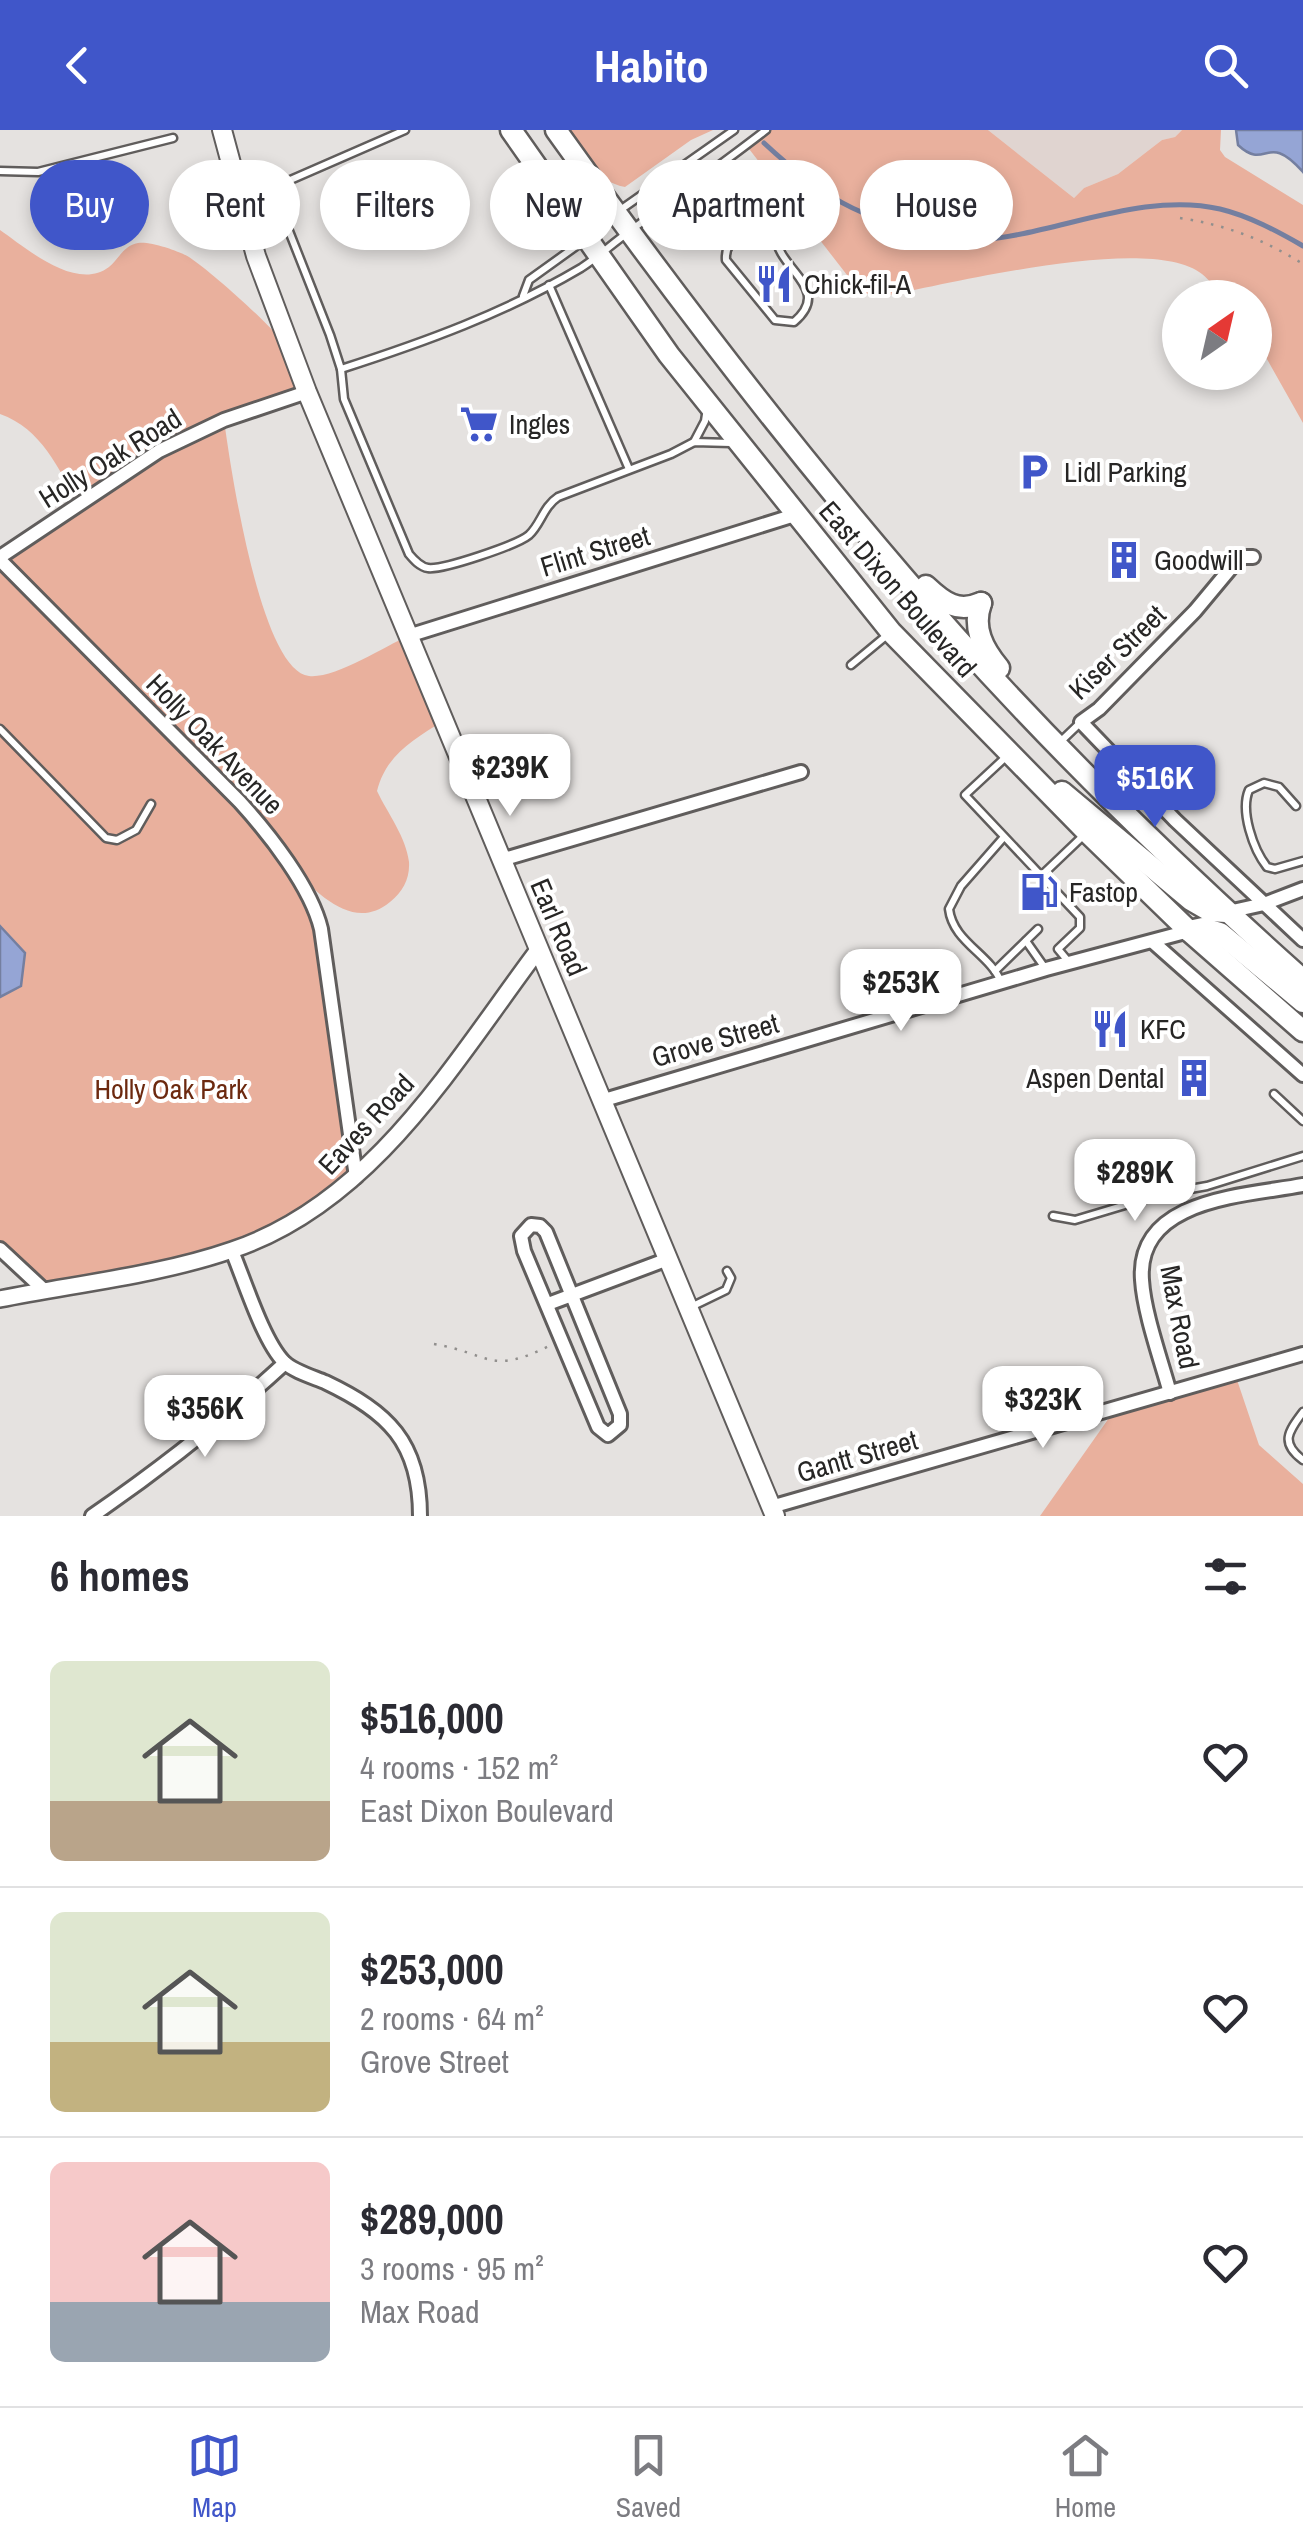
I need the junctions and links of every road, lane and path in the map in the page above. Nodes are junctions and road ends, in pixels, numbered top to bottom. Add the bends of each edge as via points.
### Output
1 (222, 130) edge
2 (405, 130) edge
3 (511, 130) edge
4 (556, 130) edge
5 (734, 130) edge
6 (766, 130) edge
7 (173, 138) dead end
8 (229, 160) edge
9 (532, 160) edge
10 (578, 160) edge
11 (0, 171) edge
12 (300, 176) edge
13 (617, 212) edge
14 (617, 215) edge
15 (1180, 218) dead end
16 (628, 232) junction
17 (617, 237) edge
18 (254, 250) edge
19 (296, 250) edge
20 (588, 250) edge
21 (590, 250) edge
22 (593, 250) edge
23 (725, 250) edge
24 (779, 250) edge
25 (1303, 264) edge
26 (549, 286) junction
27 (523, 296) junction
28 (341, 369) junction
29 (307, 392) junction
30 (707, 402) junction
31 (694, 442) junction
32 (742, 446) junction
33 (629, 469) junction
34 (850, 512) junction
35 (798, 514) junction
36 (1253, 557) dead end
37 (0, 558) edge
38 (891, 632) junction
39 (408, 636) junction
40 (851, 665) dead end
41 (1081, 722) junction
42 (1038, 726) junction
43 (0, 729) edge
44 (1057, 744) junction
45 (1009, 754) junction
46 (801, 772) dead end
47 (1026, 772) junction
48 (152, 804) dead end
49 (1296, 806) dead end
50 (1087, 832) junction
51 (1004, 837) junction
52 (501, 860) junction
53 (1303, 861) edge
54 (1041, 876) junction
55 (1303, 889) edge
56 (1264, 904) junction
57 (1228, 912) junction
58 (1038, 929) dead end
59 (1189, 931) junction
60 (1303, 940) edge
61 (1026, 941) junction
62 (1153, 942) junction
63 (538, 950) junction
64 (1070, 963) junction
65 (1046, 969) junction
66 (998, 977) junction
67 (1303, 980) edge
68 (1303, 1002) edge
69 (1303, 1031) edge
70 (1303, 1075) edge
71 (1274, 1094) dead end
72 (601, 1100) junction
73 (1303, 1121) edge
74 (1303, 1156) edge
75 (356, 1177) junction
76 (1303, 1185) edge
77 (1053, 1216) dead end
78 (0, 1248) edge
79 (232, 1251) junction
80 (668, 1259) junction
81 (727, 1271) dead end
82 (44, 1290) junction
83 (574, 1294) junction
84 (0, 1298) edge
85 (548, 1304) junction
86 (688, 1308) junction
87 (562, 1339) junction
88 (434, 1344) dead end
89 (1303, 1354) edge
90 (284, 1363) junction
91 (1170, 1393) junction
92 (1303, 1412) edge
93 (1303, 1460) edge
94 (773, 1511) edge
95 (92, 1516) edge
96 (420, 1516) edge

1 - 8 main road, Earl Road
2 - 12 lane
3 - 9 highway, East Dixon Boulevard
4 - 10 highway, East Dixon Boulevard
5 - 13 lane
6 - 16 lane
7 - 11 lane via 38,172
14 - 16 highway, East Dixon Boulevard
15 - 25 path via 1271,243
16 - 17 lane
16 - 34 highway, East Dixon Boulevard
18 - 29 main road, Earl Road
19 - 28 lane
20 - 27 lane via 530,280
21 - 26 lane
22 - 30 highway, East Dixon Boulevard
23 - 24 lane via 775,320 794,322 809,299
26 - 27 lane
26 - 33 lane
27 - 28 lane via 430,341
28 - 33 lane via 344,399 409,554 429,568 528,536 558,497
29 - 37 street, Holly Oak Road via 224,420 158,452
29 - 39 main road, Earl Road
30 - 31 lane
30 - 32 highway, East Dixon Boulevard
31 - 32 lane
31 - 33 lane
32 - 35 highway, East Dixon Boulevard
34 - 42 highway, East Dixon Boulevard
34 - 42 highway via 942,600 964,608 981,603 977,620 984,646 1038,716
35 - 38 highway, East Dixon Boulevard
35 - 39 street, Flint Street
36 - 41 street, Kiser Street via 1240,557 1195,611
37 - 75 street, Holly Oak Avenue via 240,802 310,902 322,929
38 - 40 lane
38 - 45 highway, East Dixon Boulevard
39 - 52 main road, Earl Road
41 - 44 lane, Kiser Street
41 - 56 street
42 - 44 highway, East Dixon Boulevard
43 - 48 lane via 106,838 136,830
44 - 57 highway, East Dixon Boulevard
45 - 47 highway, East Dixon Boulevard
45 - 51 lane via 965,795
46 - 52 street
47 - 50 highway, East Dixon Boulevard
47 - 57 highway via 1070,797 1201,908
49 - 53 lane via 1270,783 1254,786 1245,802 1266,867
50 - 54 lane
50 - 59 highway, East Dixon Boulevard
51 - 54 lane
51 - 66 lane via 949,909 954,926
52 - 63 main road, Earl Road
54 - 64 lane via 1082,922 1058,948
55 - 56 street
56 - 57 street
56 - 60 street
57 - 67 highway, East Dixon Boulevard
58 - 61 lane
59 - 62 street, Grove Street
59 - 68 highway via 1220,934
59 - 69 highway, East Dixon Boulevard
61 - 65 lane
61 - 66 lane
62 - 64 street, Grove Street
62 - 70 street
63 - 72 main road, Earl Road
63 - 75 street, Eaves Road via 426,1100
64 - 65 street, Grove Street
65 - 66 street, Grove Street
66 - 72 street, Grove Street
71 - 73 lane
72 - 80 main road, Earl Road
74 - 77 lane via 1075,1220
75 - 79 street, Eaves Road via 307,1214
76 - 91 street, Max Road via 1190,1208 1152,1236 1142,1281
78 - 82 street
79 - 82 street, Eaves Road
79 - 90 street
80 - 83 street
80 - 86 main road, Earl Road
81 - 86 lane via 726,1290
82 - 84 street, Eaves Road
83 - 85 street
83 - 85 street via 546,1232 531,1226 522,1240
83 - 87 street via 622,1418 612,1433 598,1427
85 - 87 street
86 - 94 main road, Earl Road
87 - 88 path via 514,1362 482,1360
89 - 91 street, Gantt Street
90 - 95 street via 173,1459
90 - 96 street via 361,1400 394,1428 416,1476
91 - 94 street, Gantt Street
92 - 93 lane via 1288,1443

